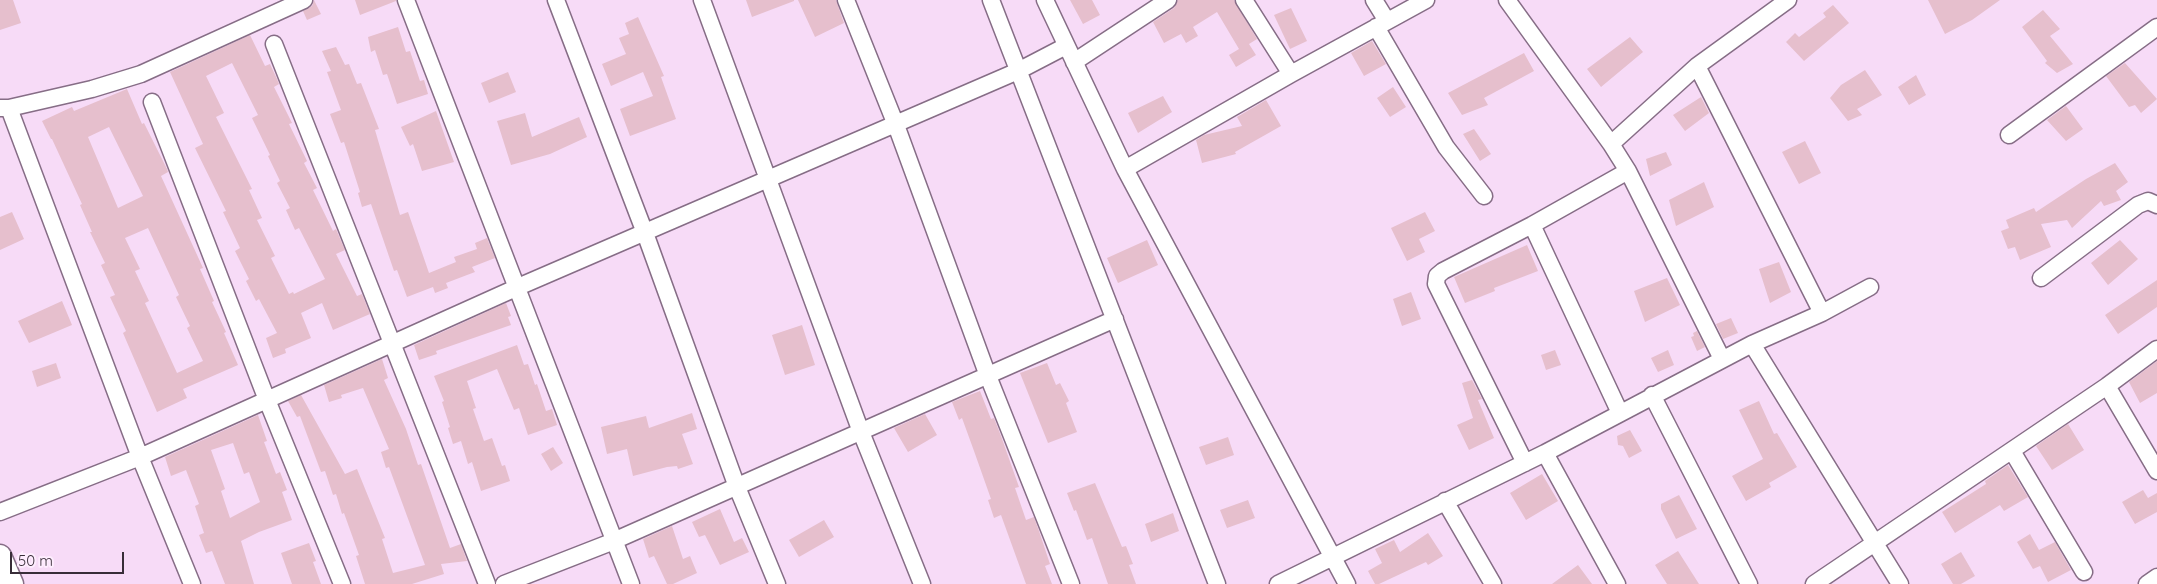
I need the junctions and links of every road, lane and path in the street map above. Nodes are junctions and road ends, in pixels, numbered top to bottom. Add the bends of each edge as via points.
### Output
1 (304, 0) edge
2 (406, 0) edge
3 (556, 0) edge
4 (702, 0) edge
5 (846, 0) edge
6 (991, 0) edge
7 (1045, 0) edge
8 (1168, 0) edge
9 (1244, 0) edge
10 (1374, 0) edge
11 (1426, 0) edge
12 (1788, 0) edge
13 (1513, 3) edge
14 (1381, 24) junction
15 (2157, 27) edge
16 (274, 44) dead end
17 (1066, 46) junction
18 (1074, 62) junction
19 (1697, 66) junction
20 (1018, 71) junction
21 (1291, 74) junction
22 (152, 102) dead end
23 (5, 108) edge
24 (896, 125) junction
25 (2009, 135) dead end
26 (1611, 144) junction
27 (1126, 169) junction
28 (1628, 171) junction
29 (768, 180) junction
30 (1484, 196) dead end
31 (2157, 205) edge
32 (1532, 225) junction
33 (645, 233) junction
34 (2041, 278) dead end
35 (518, 287) junction
36 (1870, 287) dead end
37 (1822, 313) junction
38 (1115, 320) junction
39 (392, 343) junction
40 (1752, 344) junction
41 (2157, 349) edge
42 (1722, 359) junction
43 (988, 376) junction
44 (2107, 386) junction
45 (1652, 396) junction
46 (267, 400) junction
47 (1620, 412) junction
48 (861, 432) junction
49 (2012, 451) junction
50 (1545, 453) junction
51 (140, 456) junction
52 (1525, 463) junction
53 (2157, 471) edge
54 (737, 487) junction
55 (1445, 501) junction
56 (0, 512) edge
57 (614, 541) junction
58 (1875, 544) junction
59 (0, 556) edge
60 (1333, 559) junction
61 (2084, 572) dead end
62 (2157, 577) edge
63 (12, 584) edge
64 (192, 584) edge
65 (342, 584) edge
66 (487, 584) edge
67 (504, 584) edge
68 (631, 584) edge
69 (777, 584) edge
70 (922, 584) edge
71 (1071, 584) edge
72 (1217, 584) edge
73 (1278, 584) edge
74 (1347, 584) edge
75 (1493, 584) edge
76 (1617, 584) edge
77 (1749, 584) edge
78 (1814, 584) edge
79 (1900, 584) edge
80 (2147, 584) edge

1 - 23 street via 141,74 92,89
2 - 35 street
3 - 33 street
4 - 29 street
5 - 24 street
6 - 20 street
7 - 17 street
8 - 18 street
9 - 21 street
10 - 14 street
11 - 14 street
12 - 19 street
13 - 26 street
14 - 21 street
14 - 30 street via 1446,147
15 - 25 street
16 - 39 street
17 - 18 street
17 - 20 street
18 - 27 street
19 - 26 street
19 - 37 street
20 - 24 street
20 - 38 street
21 - 27 street
22 - 46 street
23 - 51 street
24 - 29 street
24 - 43 street
26 - 28 street
27 - 60 street
28 - 32 street
28 - 42 street
29 - 33 street
29 - 48 street
31 - 34 street via 2148,201 2138,205
32 - 47 street
32 - 52 street via 1436,276 1436,284
33 - 35 street
33 - 54 street
35 - 39 street
35 - 57 street
36 - 37 street
37 - 40 street
38 - 43 street
38 - 72 street
39 - 46 street
39 - 66 street
40 - 42 street
40 - 58 street
41 - 44 street
42 - 45 street
43 - 48 street
43 - 71 street
44 - 49 street
44 - 53 street
45 - 47 street
45 - 77 street
46 - 51 street
46 - 65 street
47 - 50 street
48 - 54 street
48 - 70 street
49 - 58 street
49 - 61 street
50 - 52 street
50 - 76 street
51 - 56 street
51 - 64 street
52 - 55 street
54 - 57 street
54 - 69 street
55 - 60 street
55 - 75 street
57 - 67 street
57 - 68 street
58 - 78 street
58 - 79 street
59 - 63 street
60 - 73 street
60 - 74 street
62 - 80 street

